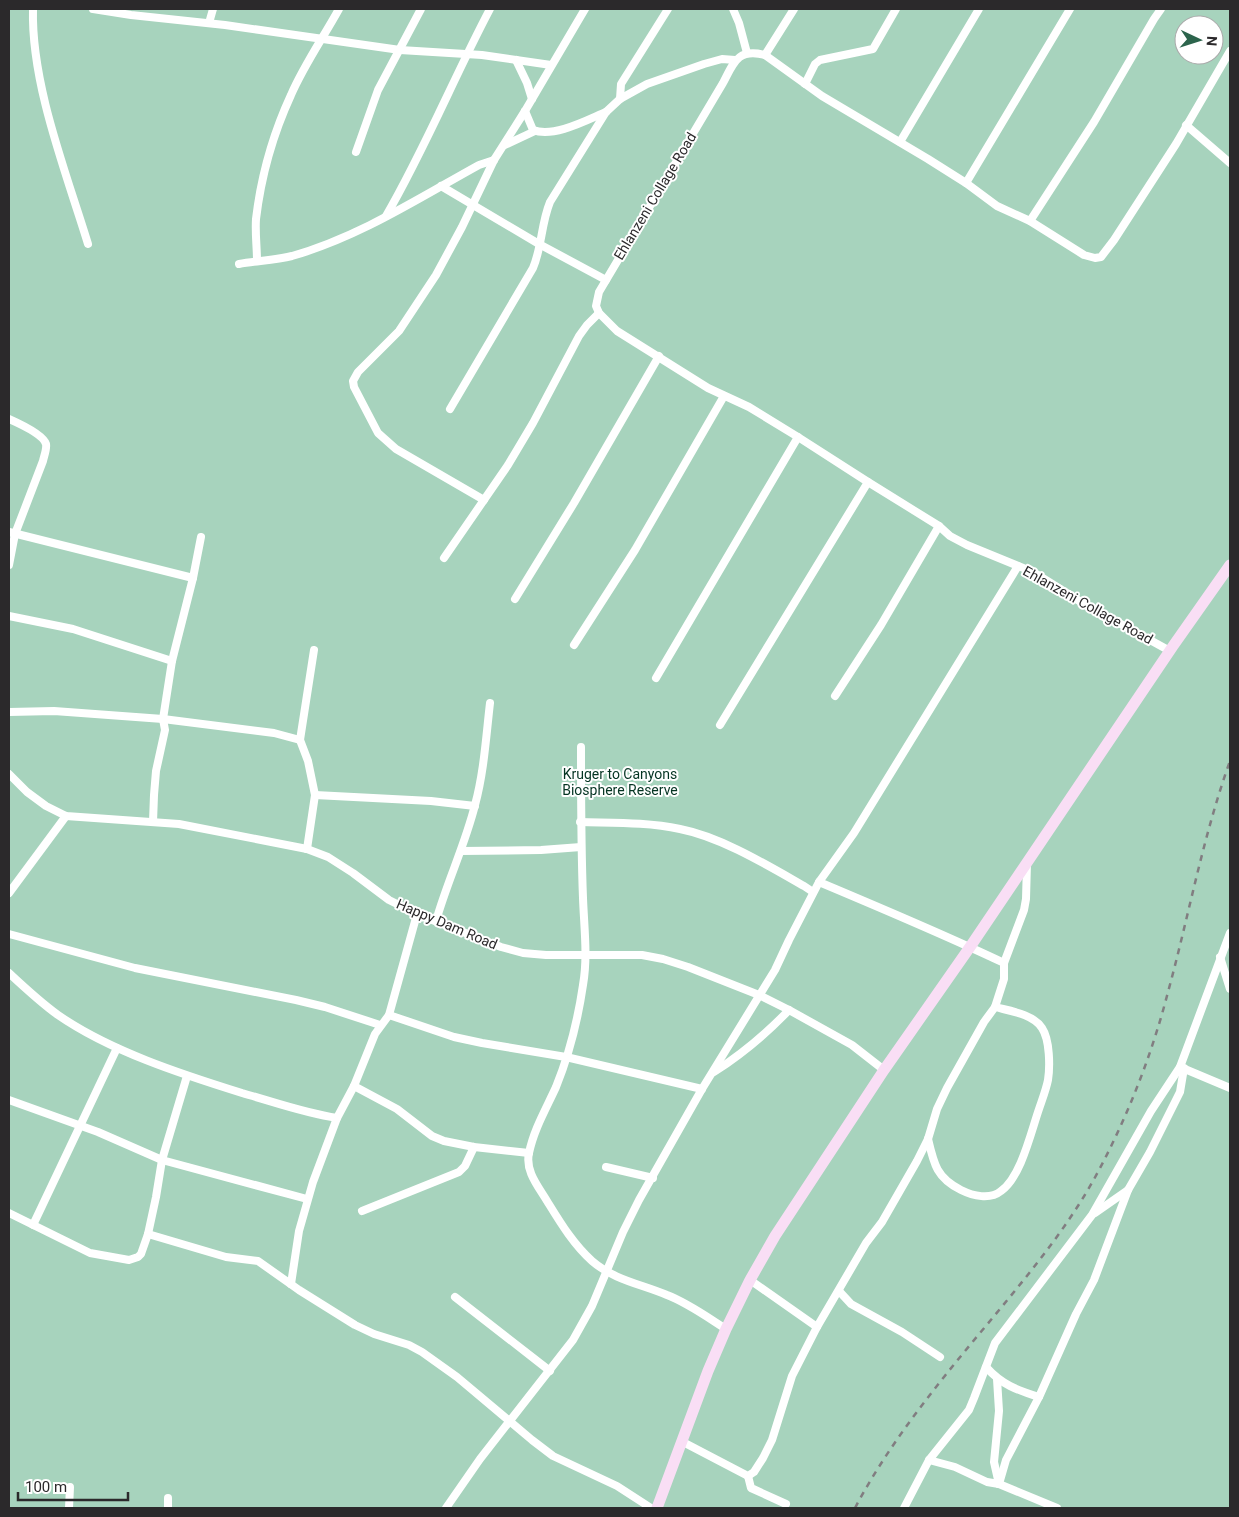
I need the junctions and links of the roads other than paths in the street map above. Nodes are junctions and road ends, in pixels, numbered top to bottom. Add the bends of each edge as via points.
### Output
1 (33, 9) edge
2 (93, 9) edge
3 (213, 9) edge
4 (339, 9) edge
5 (421, 9) edge
6 (490, 9) edge
7 (585, 9) edge
8 (668, 9) edge
9 (733, 9) edge
10 (794, 9) edge
11 (896, 9) edge
12 (979, 9) edge
13 (1070, 9) edge
14 (1161, 9) edge
15 (209, 23) junction
16 (323, 39) junction
17 (400, 50) junction
18 (1230, 51) edge
19 (746, 53) junction
20 (466, 54) junction
21 (765, 56) junction
22 (516, 60) junction
23 (735, 60) junction
24 (551, 65) junction
25 (805, 84) junction
26 (532, 99) junction
27 (620, 99) junction
28 (525, 112) junction
29 (606, 112) junction
30 (1186, 125) junction
31 (535, 131) junction
32 (900, 142) junction
33 (503, 146) junction
34 (356, 152) dead end
35 (494, 160) junction
36 (1230, 163) edge
37 (966, 183) junction
38 (441, 186) junction
39 (473, 204) junction
40 (385, 218) junction
41 (1030, 221) junction
42 (88, 244) dead end
43 (539, 244) junction
44 (257, 261) junction
45 (239, 264) dead end
46 (606, 280) junction
47 (599, 313) junction
48 (659, 356) junction
49 (724, 396) junction
50 (450, 409) dead end
51 (9, 419) edge
52 (798, 437) junction
53 (868, 482) junction
54 (484, 500) junction
55 (939, 526) junction
56 (12, 533) edge
57 (201, 537) dead end
58 (444, 558) dead end
59 (9, 565) edge
60 (1230, 565) edge
61 (1018, 566) junction
62 (193, 578) junction
63 (515, 599) dead end
64 (9, 616) edge
65 (574, 645) dead end
66 (314, 650) dead end
67 (1170, 651) junction
68 (172, 661) junction
69 (656, 678) dead end
70 (835, 696) dead end
71 (490, 703) dead end
72 (9, 712) edge
73 (163, 719) junction
74 (720, 726) dead end
75 (300, 740) junction
76 (581, 747) dead end
77 (9, 774) edge
78 (315, 795) junction
79 (475, 806) junction
80 (66, 816) junction
81 (153, 822) junction
82 (580, 822) junction
83 (582, 847) junction
84 (306, 849) junction
85 (461, 851) junction
86 (1027, 862) junction
87 (819, 882) junction
88 (813, 892) junction
89 (9, 893) edge
90 (416, 914) junction
91 (436, 922) junction
92 (9, 934) edge
93 (1229, 938) edge
94 (970, 947) junction
95 (585, 955) junction
96 (1220, 957) junction
97 (1004, 962) junction
98 (9, 972) edge
99 (1230, 989) edge
100 (760, 995) junction
101 (995, 1007) junction
102 (789, 1010) junction
103 (390, 1015) junction
104 (380, 1026) junction
105 (118, 1048) junction
106 (566, 1057) junction
107 (1182, 1068) junction
108 (884, 1070) junction
109 (712, 1073) junction
110 (187, 1076) junction
111 (354, 1086) junction
112 (1230, 1088) edge
113 (702, 1089) junction
114 (9, 1100) edge
115 (337, 1118) junction
116 (81, 1126) junction
117 (928, 1139) junction
118 (474, 1147) junction
119 (529, 1153) junction
120 (162, 1160) junction
121 (606, 1167) dead end
122 (653, 1178) junction
123 (1128, 1190) junction
124 (307, 1198) junction
125 (362, 1211) dead end
126 (9, 1213) edge
127 (1092, 1215) junction
128 (33, 1225) junction
129 (148, 1234) junction
130 (606, 1272) junction
131 (750, 1280) junction
132 (291, 1284) junction
133 (838, 1291) junction
134 (454, 1297) dead end
135 (817, 1327) junction
136 (726, 1329) junction
137 (940, 1357) dead end
138 (986, 1367) junction
139 (550, 1372) junction
140 (997, 1379) junction
141 (1039, 1397) junction
142 (509, 1422) junction
143 (681, 1441) junction
144 (929, 1460) junction
145 (748, 1476) junction
146 (998, 1484) junction
147 (70, 1487) dead end
148 (168, 1498) dead end
149 (786, 1504) dead end
150 (70, 1508) edge
151 (168, 1508) edge
152 (446, 1508) edge
153 (651, 1508) edge
154 (657, 1508) edge
155 (904, 1508) edge
156 (1057, 1508) edge

1 - 42 street via 32,29 48,114
2 - 15 street
3 - 15 street
4 - 16 street
5 - 17 street
6 - 20 street
7 - 24 street
8 - 27 street via 621,84
9 - 19 street
10 - 21 street
11 - 25 street via 873,49 820,60
12 - 32 street
13 - 37 street
14 - 41 street
15 - 16 street
16 - 17 street
16 - 44 street via 291,94 272,143 256,221
17 - 20 street
17 - 34 street via 378,90
18 - 30 street
19 - 21 street
19 - 23 street, Ehlanzeni Collage Road
20 - 22 street
20 - 40 street via 404,186
21 - 25 street
22 - 24 street
22 - 26 street
23 - 27 street via 722,59 704,64 647,84
23 - 46 street, Ehlanzeni Collage Road
24 - 26 street
25 - 32 street
26 - 28 street
27 - 29 street
28 - 31 street
28 - 33 street
29 - 31 street via 563,130
29 - 43 street via 550,202
30 - 36 street
30 - 41 street via 1101,257 1084,255
31 - 33 street
32 - 37 street
33 - 35 street
35 - 38 street
35 - 39 street
37 - 41 street via 1008,213
38 - 39 street
38 - 40 street
39 - 43 street
39 - 54 street via 436,275 411,314 353,381 378,433 396,449
40 - 44 street via 309,250
43 - 46 street
43 - 50 street via 533,268
44 - 45 street
46 - 47 street, Ehlanzeni Collage Road via 597,298
47 - 48 street, Ehlanzeni Collage Road via 617,331
47 - 54 street via 579,336 533,423
48 - 49 street, Ehlanzeni Collage Road
48 - 63 street
49 - 52 street, Ehlanzeni Collage Road
49 - 65 street via 635,550
51 - 56 street via 39,435 46,444 43,460
52 - 53 street, Ehlanzeni Collage Road
52 - 69 street
53 - 55 street, Ehlanzeni Collage Road
53 - 74 street
54 - 58 street
55 - 61 street, Ehlanzeni Collage Road via 950,536
55 - 70 street
56 - 59 street
56 - 62 street
57 - 62 street
60 - 67 street
61 - 67 street, Ehlanzeni Collage Road
61 - 87 street via 854,833
62 - 68 street
64 - 68 street via 73,630
66 - 75 street
67 - 86 street
68 - 73 street
71 - 79 street
72 - 73 street via 54,711
73 - 75 street via 274,733
73 - 81 street via 165,730 156,771
75 - 78 street
76 - 82 street
77 - 80 street, Happy Dam Road via 33,797
78 - 79 street
78 - 84 street
79 - 85 street
80 - 81 street, Happy Dam Road
80 - 89 street
81 - 84 street, Happy Dam Road via 179,824
82 - 83 street
82 - 88 street via 667,826 701,834 724,843
83 - 85 street
83 - 95 street
84 - 90 street, Happy Dam Road via 328,857 389,900
85 - 91 street
86 - 94 street
86 - 97 street via 1024,910
87 - 88 street
87 - 94 street
88 - 100 street
90 - 91 street, Happy Dam Road
90 - 103 street
91 - 95 street, Happy Dam Road via 523,953
92 - 104 street via 135,968 325,1007
93 - 96 street
94 - 97 street
94 - 108 street
95 - 100 street, Happy Dam Road via 642,955 663,959
95 - 106 street via 584,983
96 - 99 street
96 - 107 street
97 - 101 street via 1004,980
98 - 105 street via 57,1014
100 - 102 street, Happy Dam Road
100 - 109 street
101 - 117 street via 947,1088
101 - 117 street via 1036,1022 1046,1038 1048,1081 1017,1169 1008,1184 994,1195 968,1193 939,1174
102 - 108 street, Happy Dam Road via 852,1045
102 - 109 street via 746,1050
103 - 104 street
103 - 106 street via 454,1037
104 - 111 street
105 - 110 street
105 - 116 street
106 - 113 street
106 - 119 street
107 - 112 street
107 - 123 street via 1180,1092
107 - 127 street via 1151,1111
108 - 131 street via 810,1181
109 - 113 street
110 - 115 street via 303,1112
110 - 120 street
111 - 115 street
111 - 118 street via 397,1109 432,1136
113 - 122 street
114 - 116 street
115 - 124 street
116 - 120 street
116 - 128 street
117 - 133 street via 882,1222
118 - 119 street
118 - 125 street via 459,1172
119 - 130 street via 530,1173 571,1239
120 - 124 street
120 - 129 street
121 - 122 street
122 - 130 street via 623,1232
123 - 127 street
123 - 141 street via 1094,1280
124 - 132 street
126 - 128 street
127 - 138 street via 1003,1331
128 - 129 street via 90,1253 129,1260 141,1254
129 - 132 street via 226,1257 258,1261
130 - 136 street via 676,1299
130 - 139 street via 587,1316
131 - 135 street
131 - 136 street
132 - 142 street via 355,1325 422,1352
133 - 135 street
133 - 137 street via 850,1304
134 - 139 street
135 - 145 street via 792,1376 764,1458
136 - 143 street
138 - 140 street
138 - 144 street via 968,1410
139 - 142 street
140 - 141 street
140 - 146 street via 999,1411 994,1462
141 - 146 street via 1006,1460
142 - 152 street
142 - 153 street via 553,1456 617,1486
143 - 145 street
143 - 154 street
144 - 146 street
144 - 155 street
145 - 149 street via 751,1488
146 - 156 street
147 - 150 street
148 - 151 street

